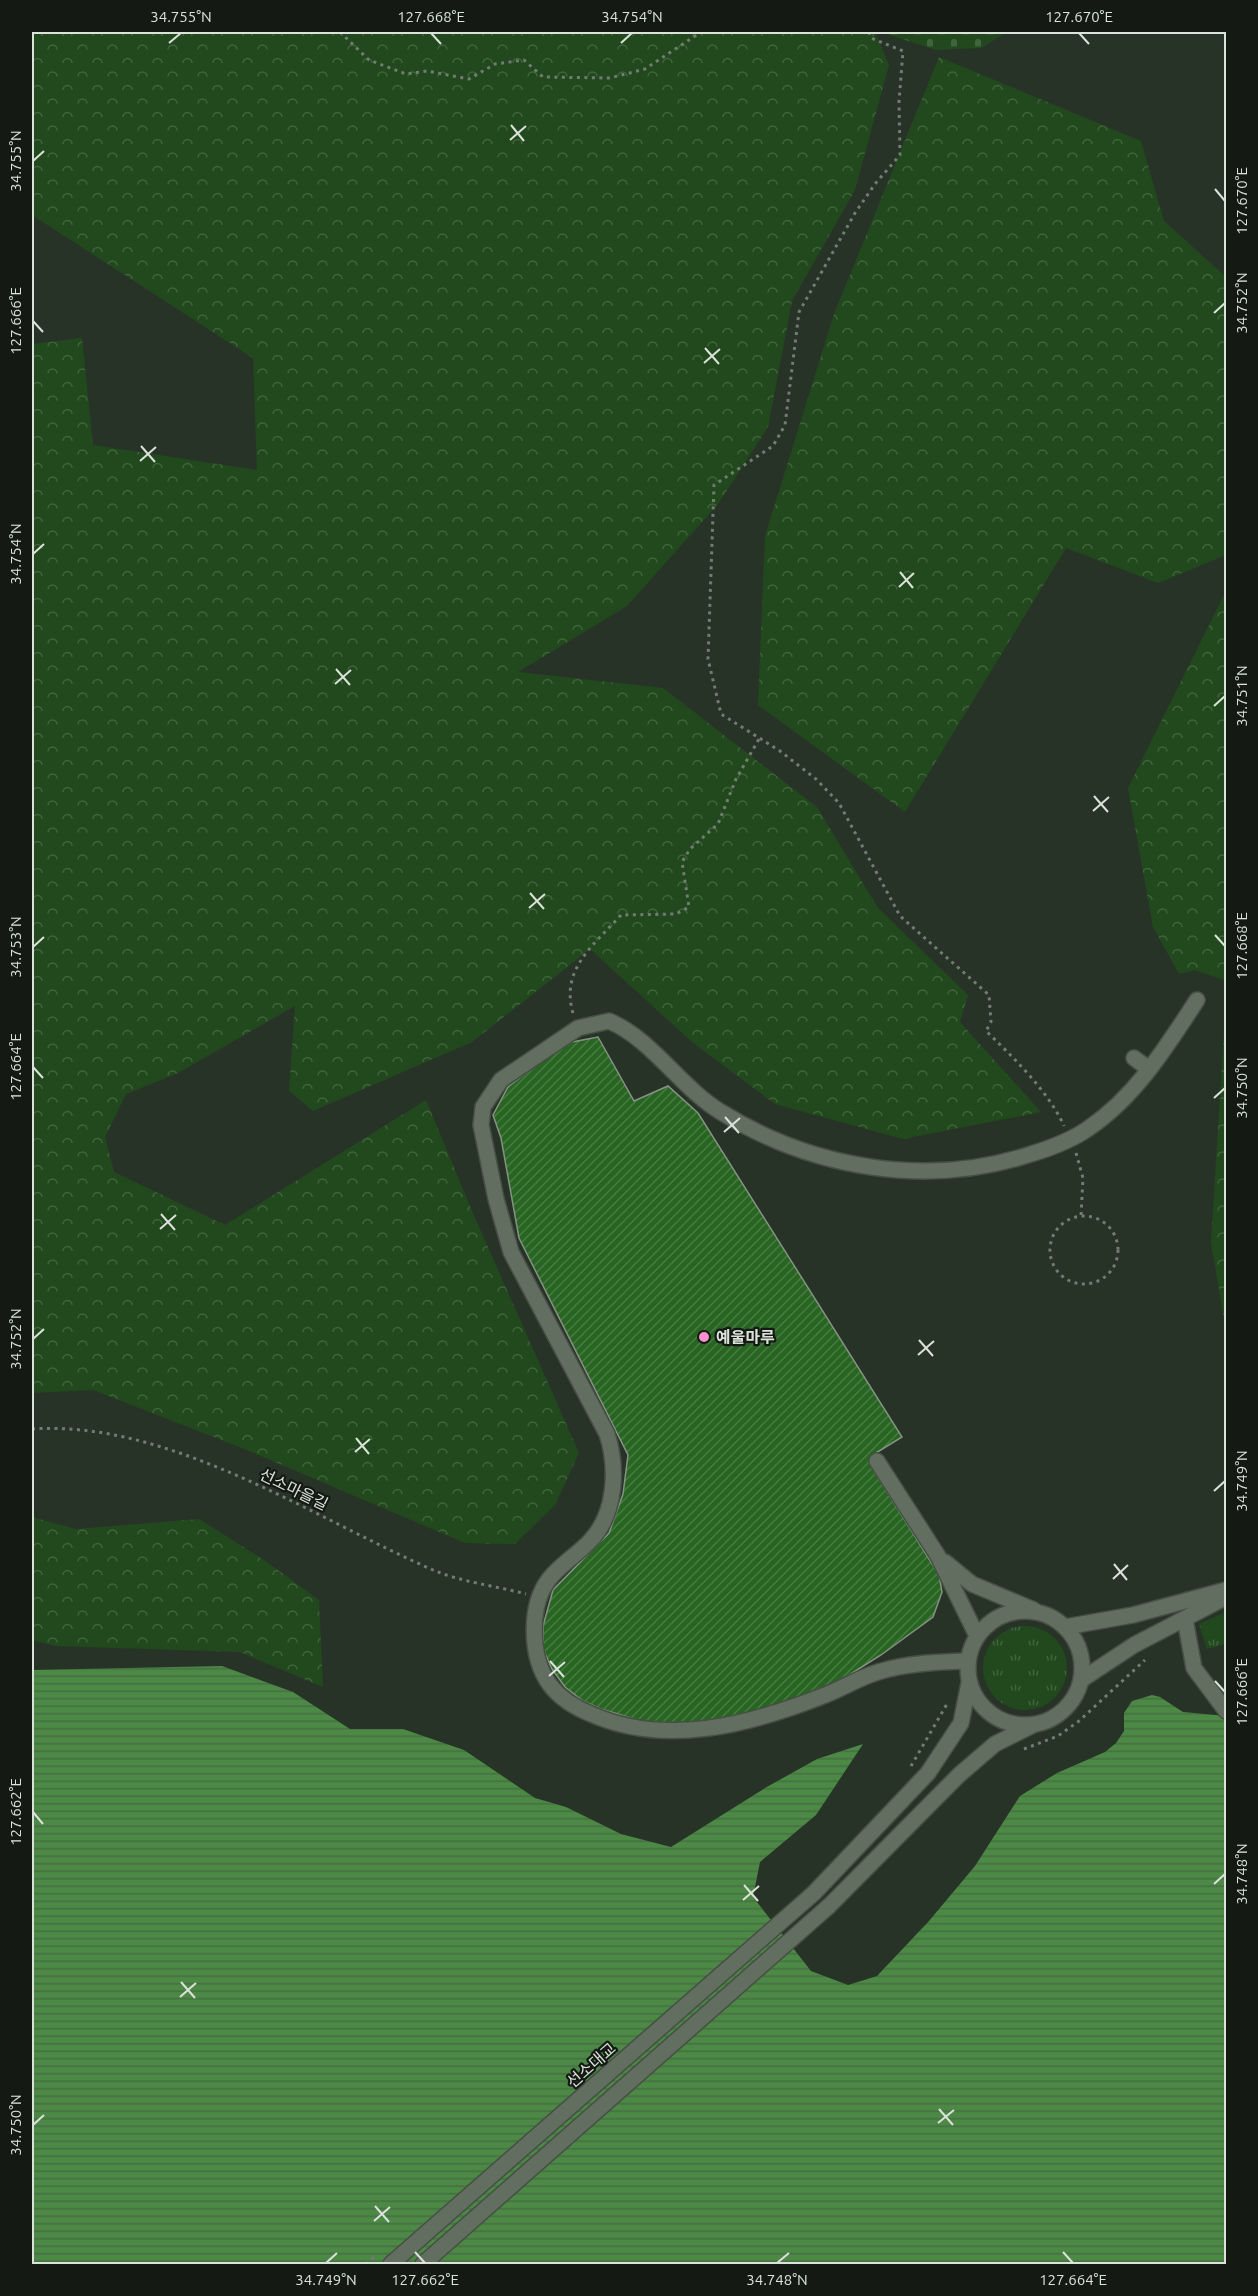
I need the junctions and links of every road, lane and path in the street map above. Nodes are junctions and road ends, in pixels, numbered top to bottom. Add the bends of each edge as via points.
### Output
1 (340, 32) edge
2 (701, 32) edge
3 (869, 32) edge
4 (759, 739) junction
5 (1197, 1000) dead end
6 (578, 1028) junction
7 (1134, 1058) dead end
8 (1149, 1069) junction
9 (1070, 1139) junction
10 (1081, 1216) junction
11 (32, 1429) edge
12 (877, 1461) dead end
13 (938, 1556) junction
14 (1227, 1590) edge
15 (539, 1597) junction
16 (1227, 1597) edge
17 (1041, 1613) junction
18 (1185, 1619) junction
19 (1065, 1627) junction
20 (977, 1636) junction
21 (1150, 1655) dead end
22 (968, 1662) junction
23 (1081, 1680) junction
24 (969, 1683) junction
25 (950, 1699) dead end
26 (1227, 1711) edge
27 (1033, 1725) junction
28 (1017, 1752) dead end
29 (909, 1769) dead end
30 (391, 2265) edge
31 (423, 2265) edge

1 - 2 path via 369,60 406,74 427,71 469,79 495,64 524,60 543,77 610,78 645,69
3 - 4 path via 871,38 903,51 900,155 855,213 799,312 785,425 773,446 714,485 708,659 721,714
4 - 6 path via 736,779 718,824 690,849 682,862 689,907 676,914 621,915 574,967 569,999
4 - 9 path via 816,779 839,803 900,916 989,995 991,1022 986,1030 1058,1114
5 - 8 street
6 - 9 street via 609,1021 622,1026 718,1110 741,1125 794,1148 844,1163 899,1171 956,1170 1003,1163
6 - 15 street via 501,1080 483,1107 481,1125 512,1252 607,1434 614,1463 614,1481 604,1518 592,1540 550,1578
7 - 8 street
8 - 9 street via 1115,1108
9 - 10 path via 1083,1178
10 - 10 path via 1061,1225 1054,1234 1050,1256 1061,1276 1082,1284 1093,1283 1111,1270 1118,1250 1110,1229 1092,1217
11 - 15 path, 선소마을길 via 71,1427 124,1437 172,1452 248,1481 436,1571
12 - 13 street
13 - 17 street via 972,1584
13 - 20 street
14 - 19 street via 1133,1615
15 - 22 street via 536,1647 549,1684 588,1713 642,1728 715,1728 770,1715 878,1672 921,1663
16 - 18 street
17 - 19 street
17 - 20 street via 1017,1611 1001,1616
18 - 23 street via 1134,1645
18 - 26 street via 1194,1668
19 - 23 street via 1078,1646
20 - 22 street
21 - 28 path via 1059,1736
22 - 24 street
23 - 27 street via 1064,1710
24 - 27 street via 974,1696 993,1716 1013,1724
24 - 30 street, 선소대교 via 961,1723 927,1773 814,1893
25 - 29 path
27 - 31 street via 994,1744 959,1774 829,1906

